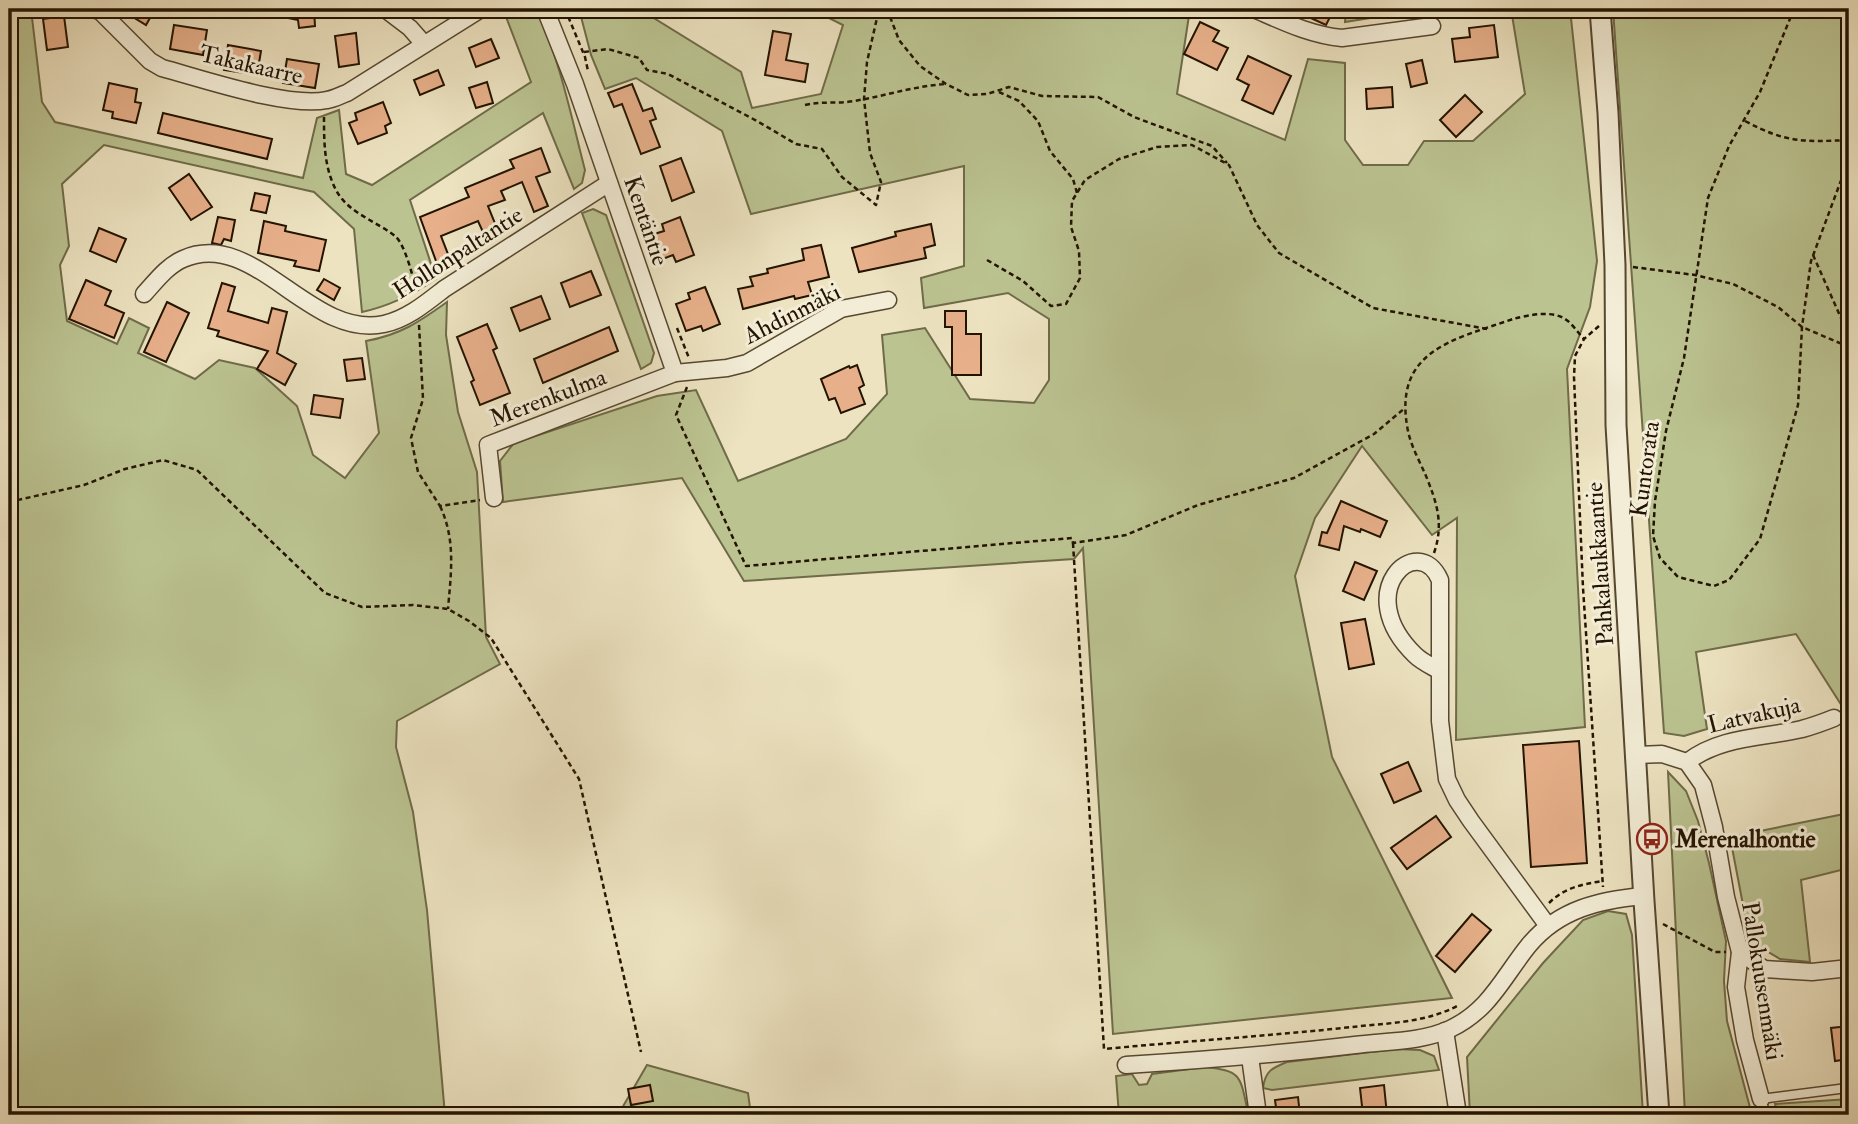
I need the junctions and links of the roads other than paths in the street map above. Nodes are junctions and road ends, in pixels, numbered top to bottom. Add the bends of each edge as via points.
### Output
1 (385, 9) edge
2 (481, 9) edge
3 (545, 9) edge
4 (1254, 9) edge
5 (1600, 9) edge
6 (98, 10) edge
7 (1432, 26) dead end
8 (424, 44) junction
9 (609, 183) junction
10 (144, 294) dead end
11 (888, 300) dead end
12 (675, 373) junction
13 (494, 498) dead end
14 (1438, 670) junction
15 (1834, 718) dead end
16 (1637, 755) junction
17 (1687, 762) junction
18 (1643, 896) junction
19 (1543, 920) junction
20 (1740, 952) junction
21 (1849, 968) edge
22 (1445, 1031) junction
23 (1250, 1057) junction
24 (1126, 1065) dead end
25 (1847, 1088) dead end
26 (1760, 1099) junction
27 (1258, 1115) edge
28 (1458, 1115) edge
29 (1659, 1115) edge
30 (1766, 1115) edge

1 - 8 street
2 - 8 street, Takakaarre
3 - 9 street, Kentäntie
4 - 7 street via 1328,37
5 - 16 street, Pahkalaukkaantie via 1615,265 1616,425
6 - 8 street, Takakaarre via 162,68 309,102 347,93
9 - 10 street, Hollonpaltantie via 419,308 384,324 349,324 325,314 253,266 219,255 185,258
9 - 12 street, Kentäntie
11 - 12 street, Ahdinmäki via 841,309 747,363
12 - 13 street, Merenkulma via 488,445
14 - 14 street via 1440,580 1430,565 1409,564 1394,573 1386,599 1396,633 1416,657
14 - 19 street via 1447,779 1471,821
15 - 17 street, Latvakuja via 1804,729 1725,742
16 - 17 street via 1662,754
16 - 18 street, Pahkalaukkaantie
17 - 20 street, Pallokuusenmäki via 1703,785
18 - 19 street via 1604,900
18 - 29 street, Pahkalaukkaantie
19 - 22 street via 1495,994
20 - 21 street via 1764,969
20 - 26 street, Pallokuusenmäki via 1736,987
22 - 23 street
22 - 28 street
23 - 24 street
23 - 27 street
25 - 26 lane
26 - 30 lane

